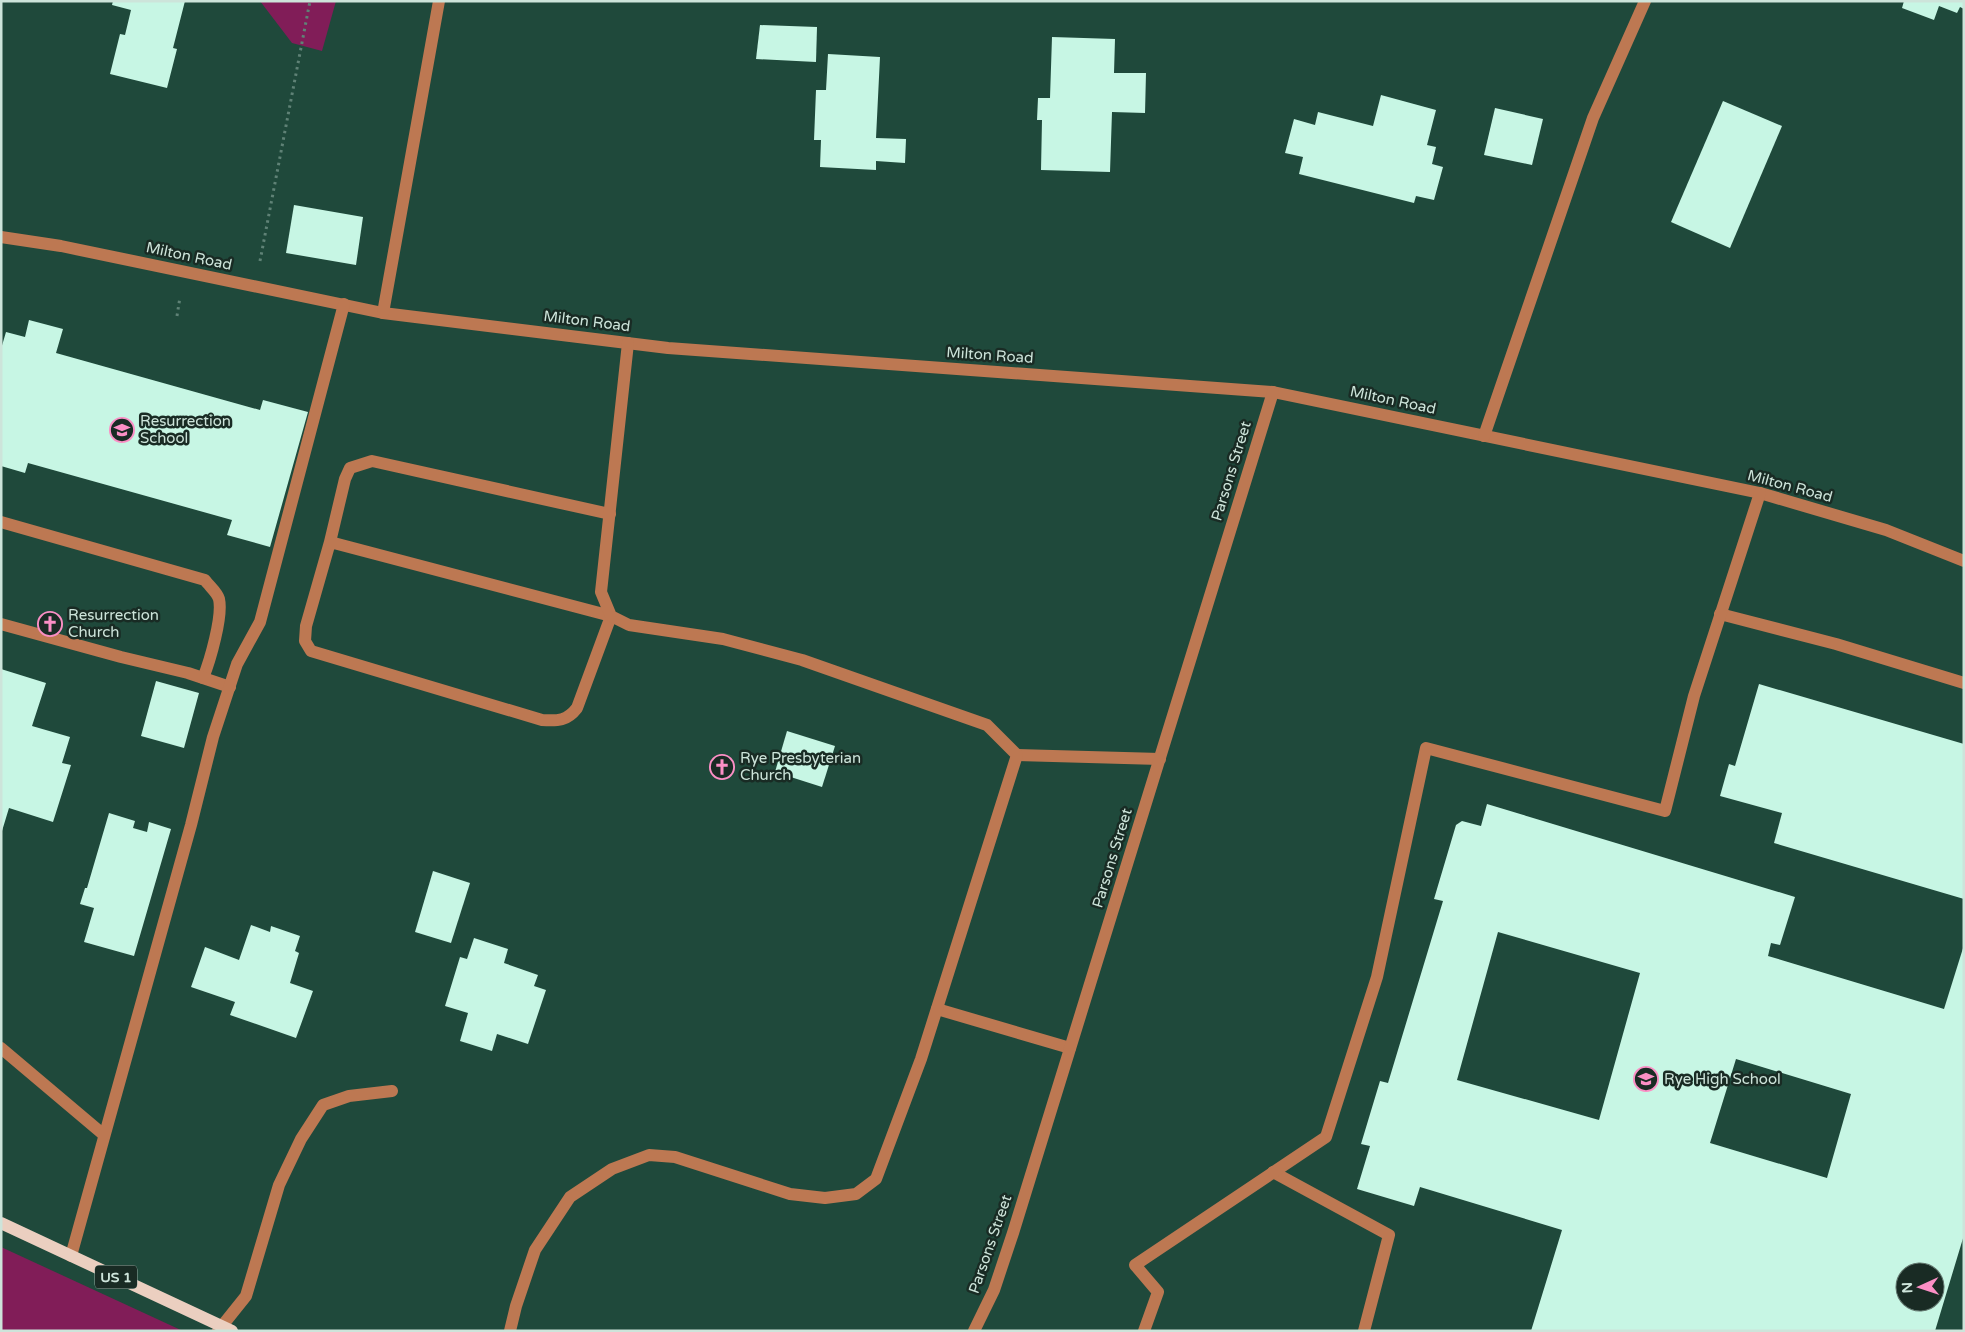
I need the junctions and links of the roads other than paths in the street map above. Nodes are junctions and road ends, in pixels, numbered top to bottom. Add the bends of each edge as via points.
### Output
1 (439, 1) edge
2 (1645, 1) edge
3 (1, 237) edge
4 (344, 304) junction
5 (383, 312) junction
6 (628, 343) junction
7 (1273, 392) junction
8 (1484, 436) junction
9 (1760, 493) junction
10 (610, 514) junction
11 (1, 522) edge
12 (330, 542) junction
13 (1964, 561) edge
14 (1720, 614) junction
15 (611, 616) junction
16 (1, 624) edge
17 (203, 678) junction
18 (1964, 683) edge
19 (230, 687) junction
20 (1017, 755) junction
21 (1160, 759) junction
22 (937, 1009) junction
23 (1, 1048) edge
24 (1070, 1048) junction
25 (392, 1091) dead end
26 (104, 1134) junction
27 (1273, 1172) junction
28 (1, 1223) edge
29 (71, 1256) junction
30 (224, 1329) edge
31 (510, 1331) edge
32 (974, 1331) edge
33 (1144, 1331) edge
34 (1364, 1331) edge

1 - 5 street
2 - 8 street via 1592,118
3 - 4 street, Milton Road via 61,246
4 - 5 street, Milton Road
4 - 19 street via 260,622 237,664
5 - 6 street, Milton Road
6 - 7 street, Milton Road
6 - 10 street
7 - 8 street, Milton Road
7 - 21 street, Parsons Street
8 - 9 street, Milton Road
9 - 13 street, Milton Road via 1886,530
9 - 14 street
10 - 12 street via 372,461 350,468
10 - 15 street via 601,592
11 - 17 street via 204,580 219,596 220,611
12 - 15 street
12 - 15 street via 306,626 304,641 311,651 542,720 559,721 570,717 577,708
14 - 18 street via 1836,644
14 - 27 street via 1694,696 1665,812 1426,748 1377,977 1326,1137
15 - 20 street via 629,625 723,639 811,664 987,725
16 - 17 street
17 - 19 street
19 - 26 street via 213,737
20 - 21 street
20 - 22 street
21 - 24 street, Parsons Street
22 - 24 street
22 - 31 street via 876,1179 856,1194 825,1198 790,1194 675,1158 649,1155 612,1169 570,1196 535,1250
23 - 26 street
24 - 32 street, Parsons Street via 994,1290
25 - 30 street via 349,1096 322,1105 279,1185 246,1296
26 - 29 street
27 - 33 street via 1135,1265 1158,1292
27 - 34 street via 1389,1235
28 - 29 main road, US 1
29 - 30 main road, US 1

